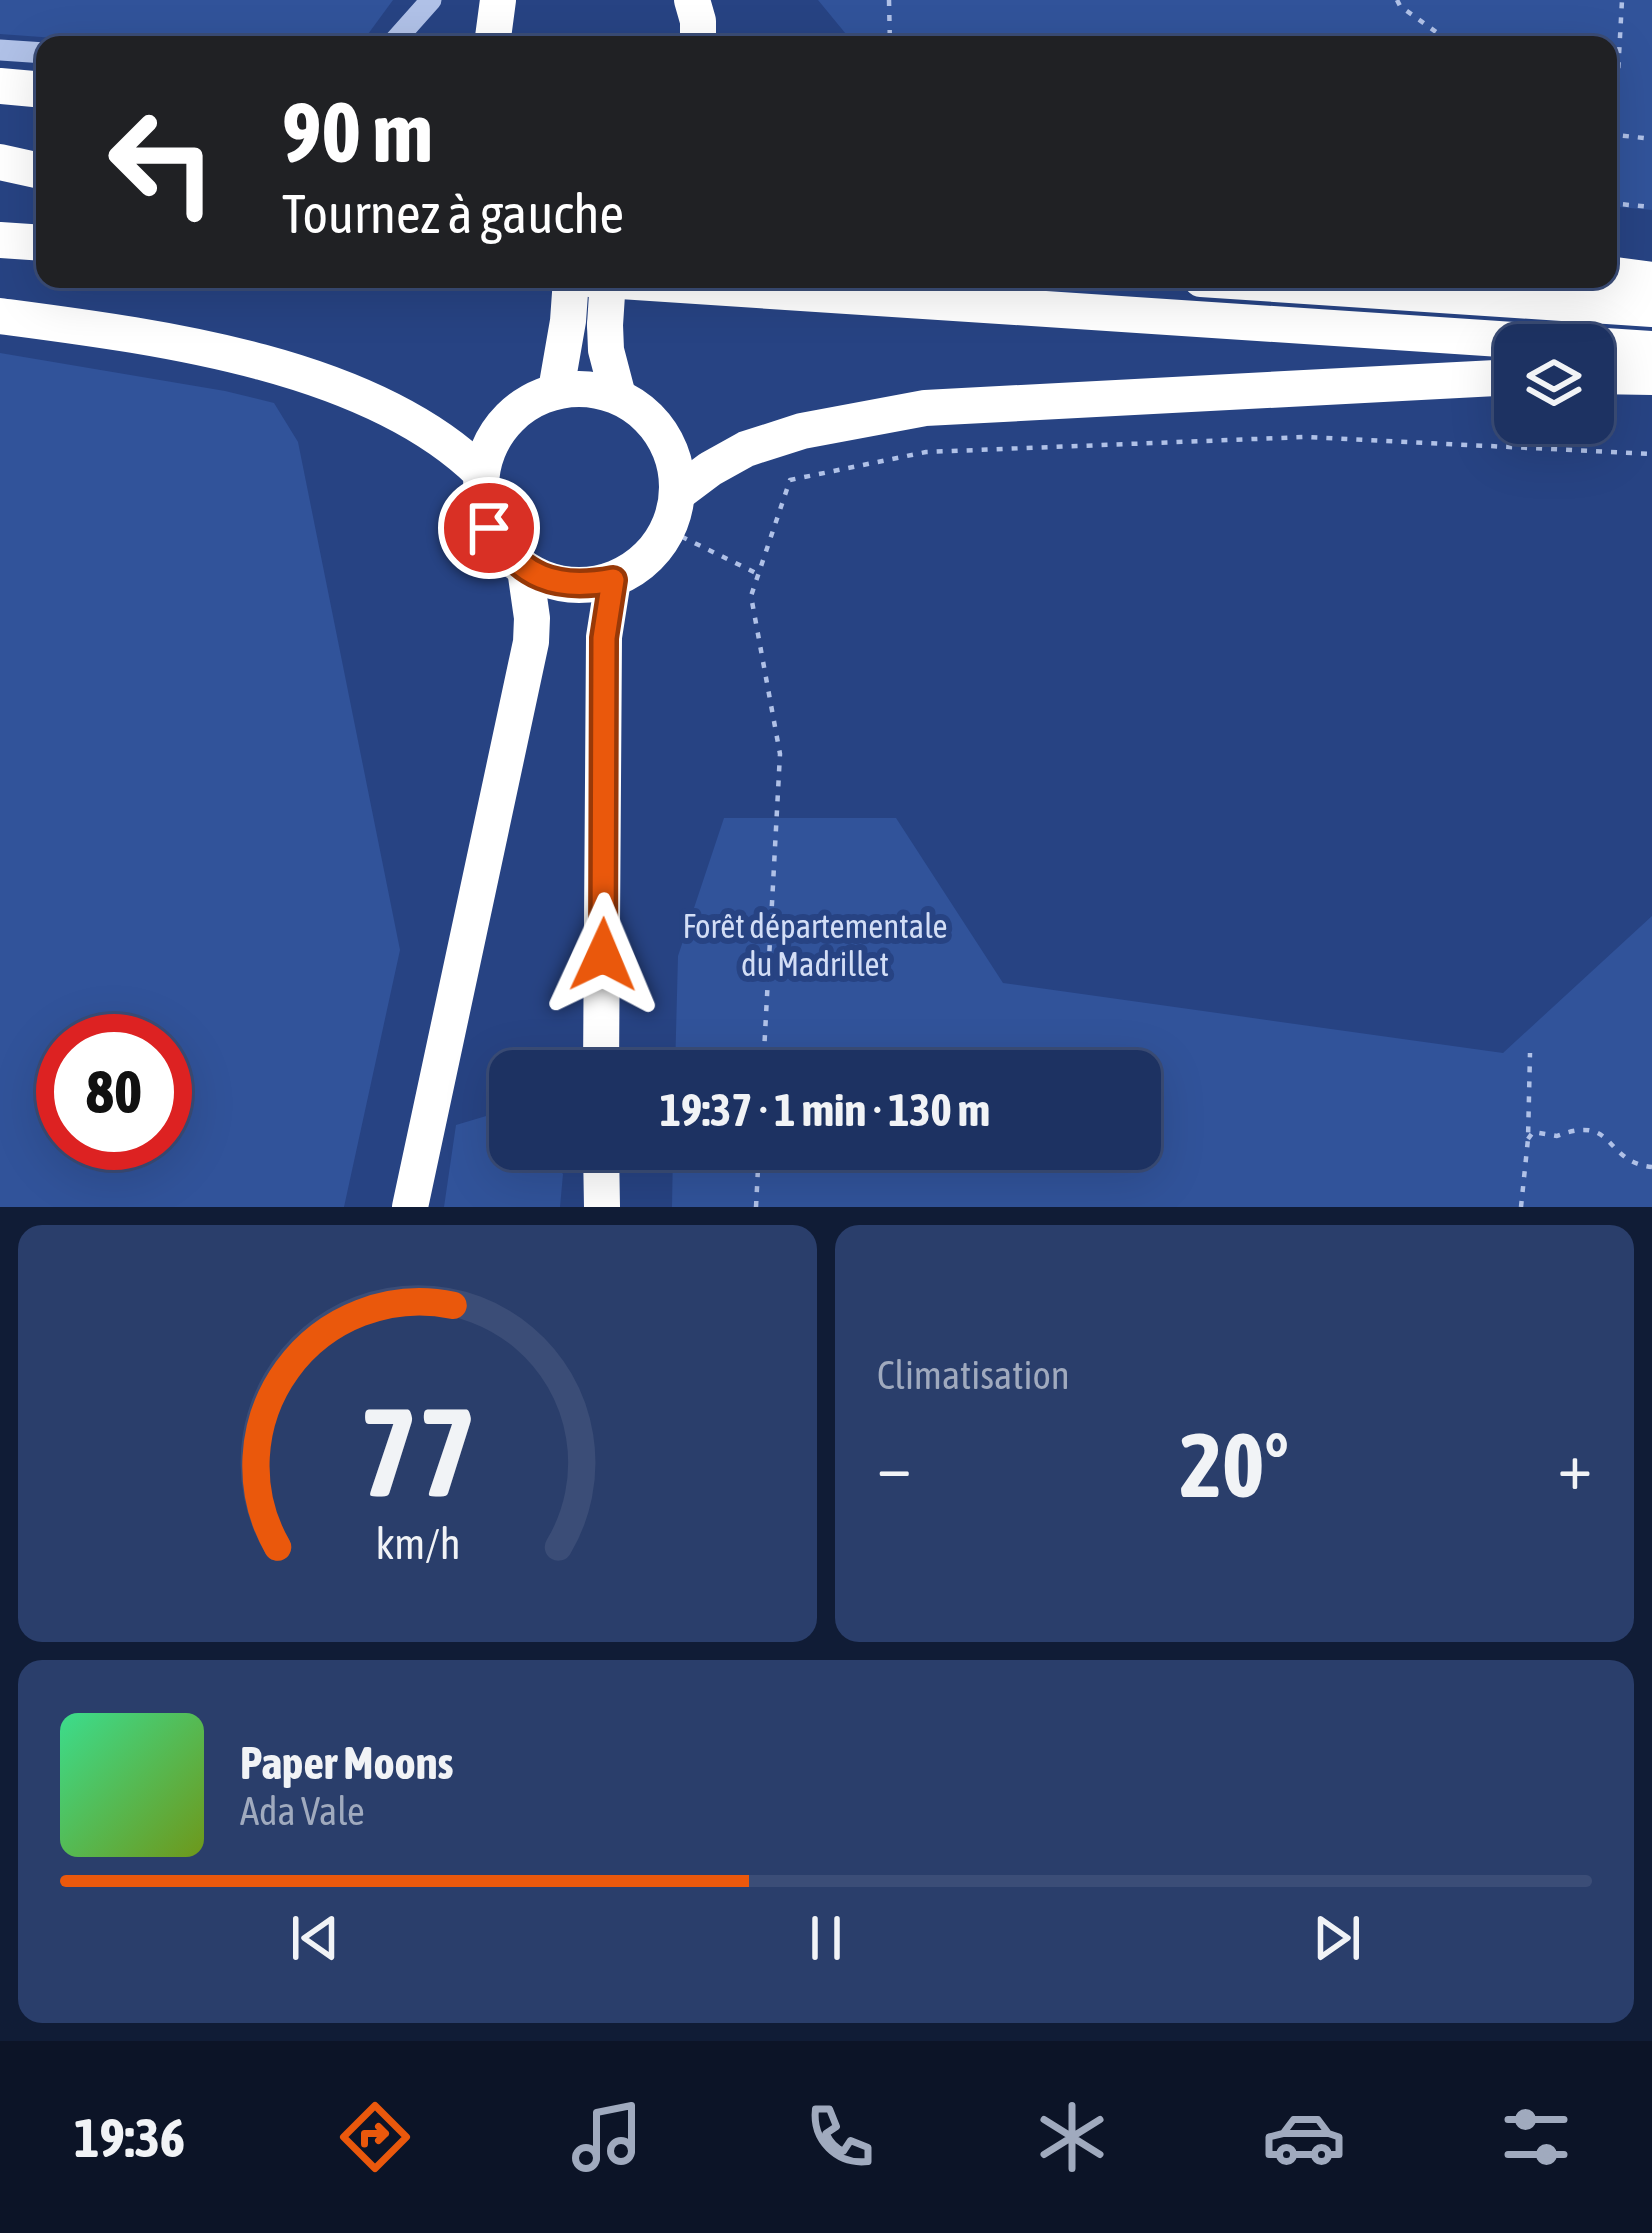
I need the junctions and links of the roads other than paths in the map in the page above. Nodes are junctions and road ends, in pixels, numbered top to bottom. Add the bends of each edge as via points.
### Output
1 (431, 0) edge
2 (498, 0) edge
3 (692, 0) edge
4 (399, 36) edge
5 (492, 36) edge
6 (698, 36) edge
7 (0, 50) edge
8 (36, 52) edge
9 (0, 86) edge
10 (36, 89) edge
11 (0, 162) edge
12 (36, 170) edge
13 (0, 240) edge
14 (36, 242) edge
15 (1617, 275) edge
16 (1652, 280) edge
17 (570, 288) edge
18 (607, 288) edge
19 (727, 288) edge
20 (1337, 288) edge
21 (1652, 309) edge
22 (0, 316) edge
23 (1652, 349) edge
24 (1614, 376) edge
25 (1652, 377) edge
26 (1494, 378) edge
27 (556, 391) junction
28 (618, 396) junction
29 (481, 473) junction
30 (678, 493) junction
31 (525, 569) junction
32 (613, 580) junction
33 (601, 1050) edge
34 (601, 1170) edge
35 (410, 1207) edge
36 (602, 1207) edge

1 - 4 lane
2 - 5 highway
3 - 6 highway
7 - 8 lane
9 - 10 highway
11 - 12 highway
13 - 14 highway
15 - 16 highway
17 - 27 highway
18 - 28 highway, bridge via 606,350
19 - 23 highway
20 - 21 highway
22 - 29 highway via 212,348 330,386 426,428
24 - 25 highway
26 - 30 highway via 925,408 746,449
27 - 28 highway
27 - 29 highway via 506,421
28 - 30 highway via 648,416 669,446
29 - 31 highway via 489,528
30 - 32 highway via 654,551
31 - 32 highway via 583,586
31 - 35 highway via 532,643
32 - 33 highway via 604,638
34 - 36 highway

